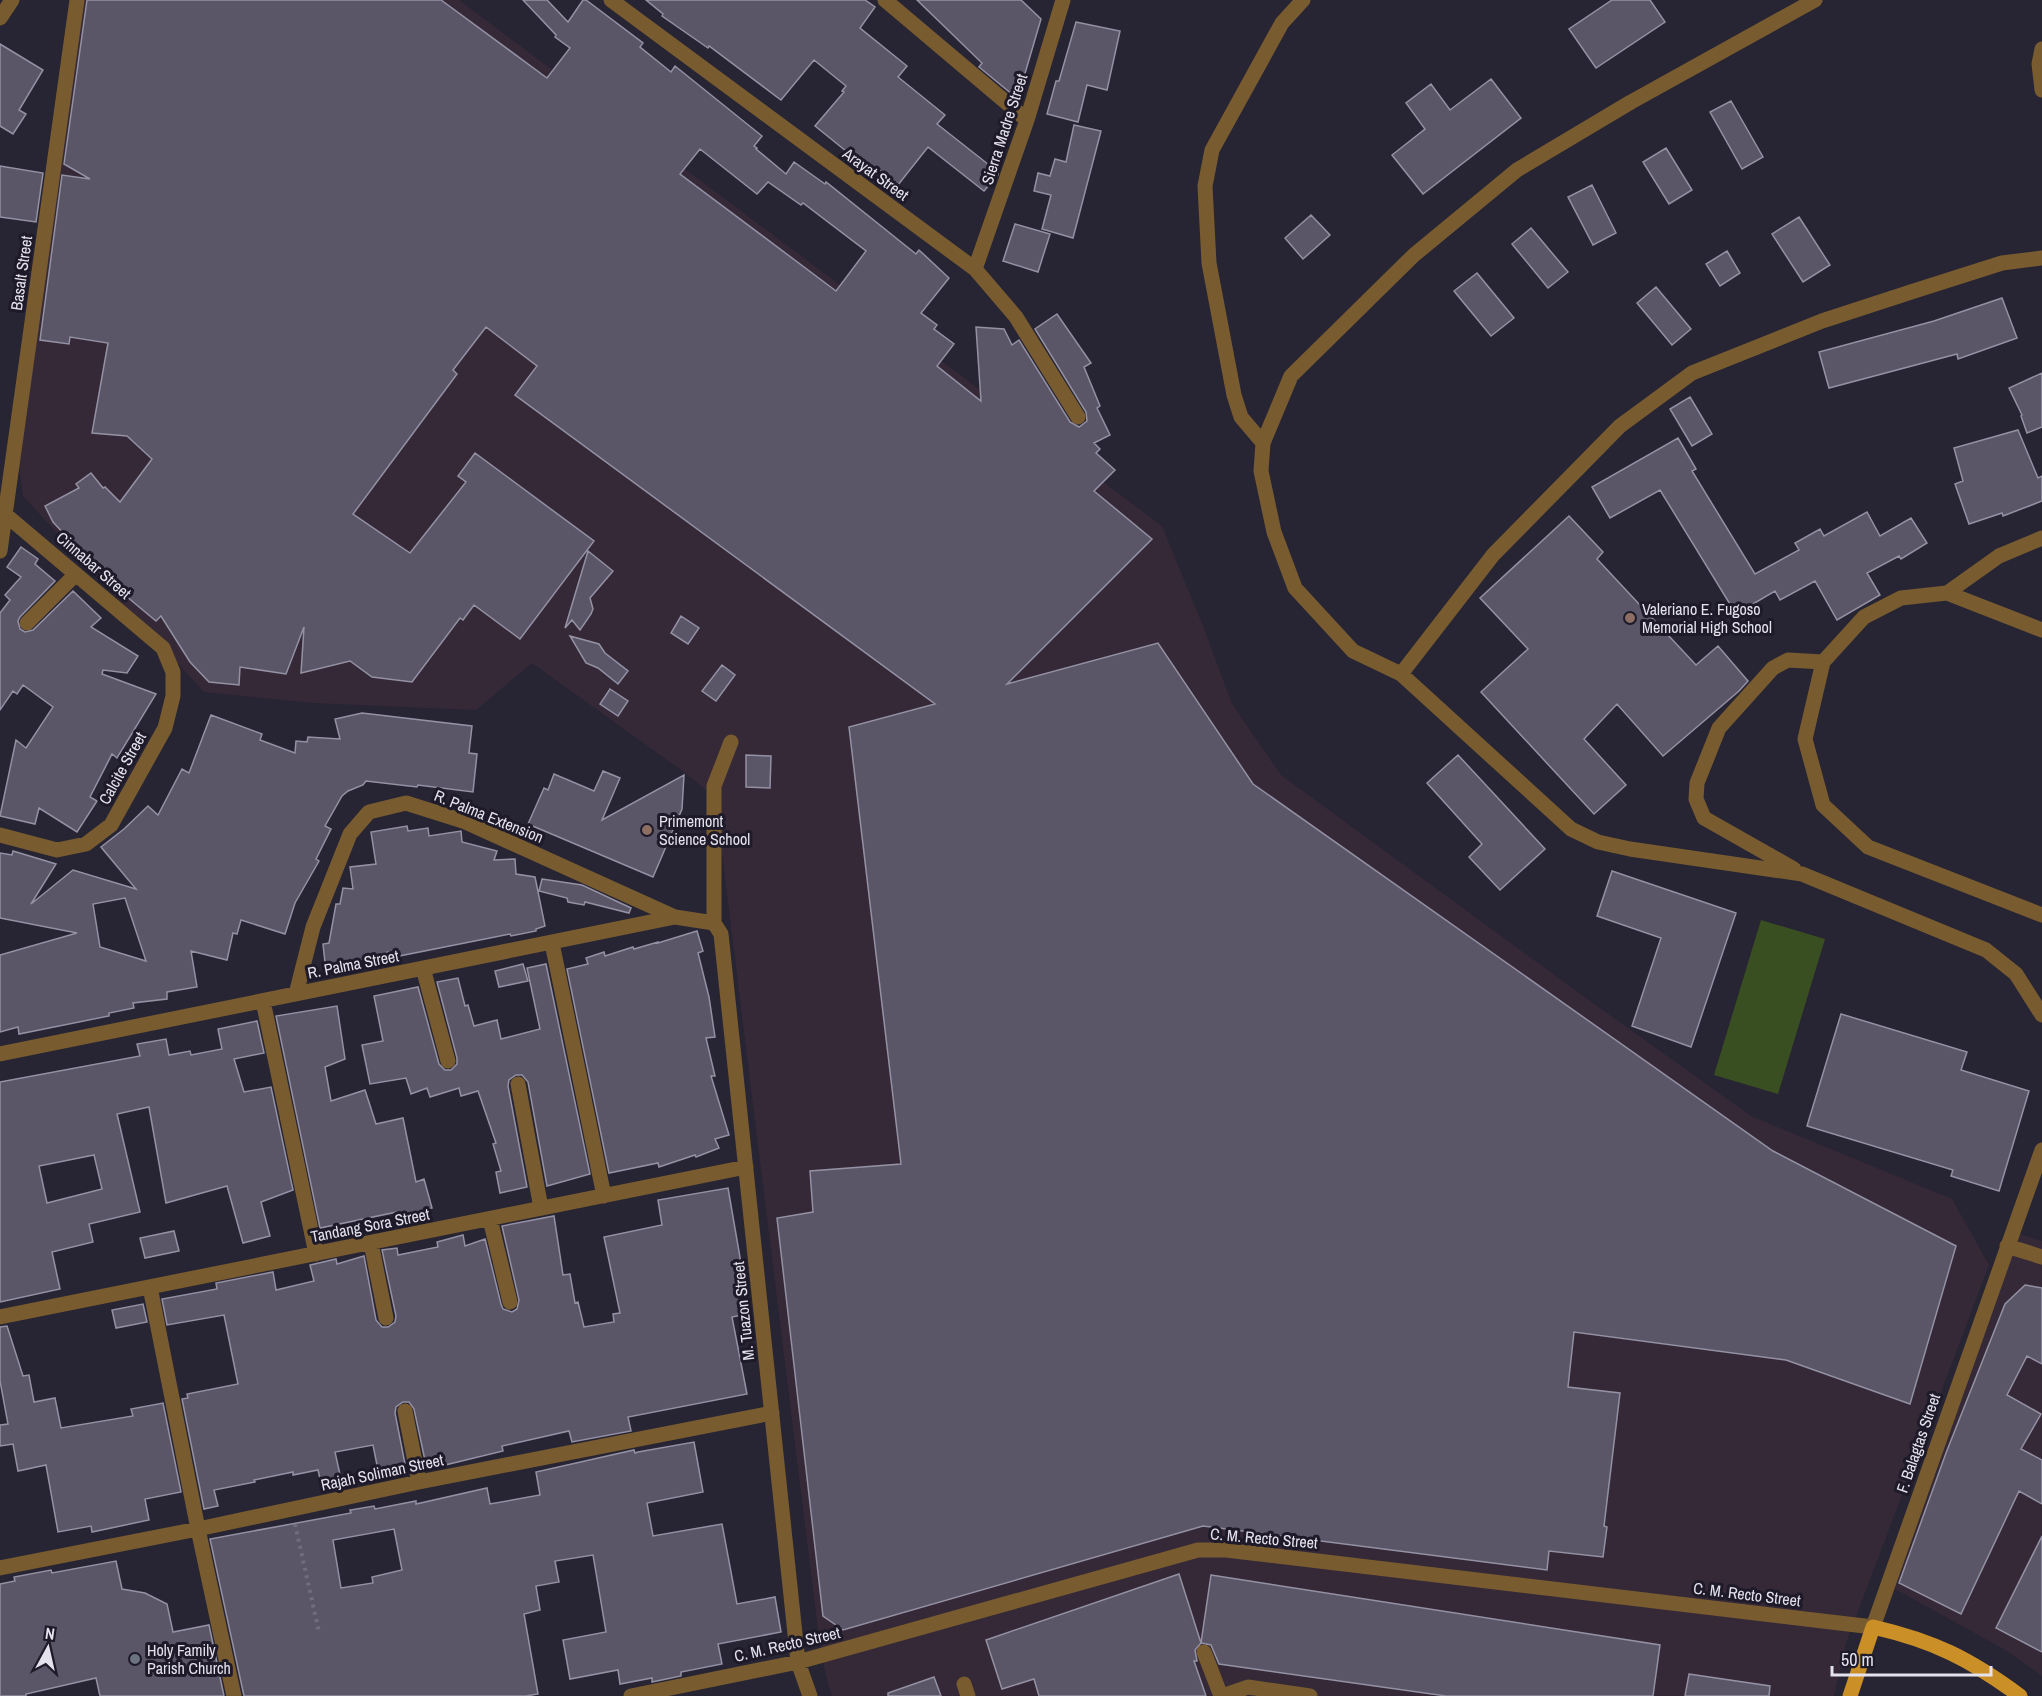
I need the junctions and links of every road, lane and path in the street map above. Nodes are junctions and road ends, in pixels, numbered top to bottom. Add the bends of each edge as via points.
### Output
1 (12, 0) edge
2 (77, 0) edge
3 (610, 0) edge
4 (885, 0) edge
5 (1063, 0) edge
6 (1304, 0) edge
7 (1815, 0) edge
8 (0, 18) edge
9 (2042, 49) edge
10 (2042, 90) edge
11 (1027, 120) junction
12 (2042, 258) edge
13 (975, 269) junction
14 (1077, 417) dead end
15 (1263, 443) junction
16 (3, 512) edge
17 (2042, 538) edge
18 (0, 551) edge
19 (76, 574) junction
20 (1947, 593) junction
21 (27, 623) dead end
22 (2042, 630) edge
23 (163, 648) joint
24 (1823, 662) junction
25 (1401, 674) junction
26 (731, 742) dead end
27 (0, 835) edge
28 (1802, 874) junction
29 (2042, 915) edge
30 (675, 917) junction
31 (714, 923) junction
32 (552, 943) junction
33 (423, 968) junction
34 (296, 994) junction
35 (263, 1001) junction
36 (2042, 1015) edge
37 (0, 1054) edge
38 (448, 1061) dead end
39 (518, 1084) dead end
40 (2042, 1150) edge
41 (746, 1167) junction
42 (603, 1196) junction
43 (541, 1208) junction
44 (490, 1219) junction
45 (371, 1243) junction
46 (2007, 1245) junction
47 (316, 1254) junction
48 (2042, 1257) edge
49 (150, 1287) junction
50 (510, 1302) dead end
51 (0, 1317) edge
52 (386, 1318) dead end
53 (405, 1411) dead end
54 (772, 1413) junction
55 (419, 1482) junction
56 (291, 1509) junction
57 (198, 1529) junction
58 (0, 1568) edge
59 (1873, 1627) junction
60 (319, 1632) dead end
61 (1204, 1652) dead end
62 (798, 1662) junction
63 (234, 1696) edge
64 (631, 1696) edge
65 (810, 1696) edge
66 (1222, 1696) edge
67 (1310, 1696) edge
68 (1850, 1696) edge
69 (2020, 1696) edge

1 - 8 street
2 - 16 street, Basalt Street
3 - 13 street, Arayat Street
4 - 11 street
5 - 11 street, Sierra Madre Street
6 - 15 street via 1282,23 1212,150 1205,186 1209,263 1234,395 1240,417
7 - 15 street via 1517,170 1414,255 1291,376
9 - 10 street
11 - 13 street, Sierra Madre Street
12 - 25 street via 2002,263 1904,294 1822,321 1692,373 1620,426 1492,555
13 - 14 street, Arayat Street via 1016,317
15 - 25 street via 1261,471 1265,492 1274,532 1295,588 1353,651
16 - 18 street, Basalt Street
16 - 19 street, Cinnabar Street
17 - 20 street via 1999,556
19 - 21 street
19 - 23 street, Cinnabar Street
20 - 22 street
20 - 24 street via 1901,598 1864,617
23 - 27 street, Calcite Street via 173,672 173,696 165,728 111,825 86,844 57,850
24 - 28 street via 1788,660 1773,668 1719,728 1696,791 1704,818
24 - 29 street via 1805,739 1823,805 1868,847
25 - 28 street via 1571,829 1598,842 1630,849
26 - 31 street, M. Tuazon Street via 714,786
28 - 36 street via 1986,950 2016,974
30 - 31 street, R. Palma Street
30 - 32 street, R. Palma Street
30 - 34 street, R. Palma Extension via 463,821 406,803 369,812 350,834 313,927
31 - 41 street, M. Tuazon Street via 721,934
32 - 33 street, R. Palma Street
32 - 42 street
33 - 34 street, R. Palma Street
33 - 38 street
34 - 35 street, R. Palma Street
35 - 37 street, R. Palma Street
35 - 47 street
39 - 43 street
40 - 46 street, F. Balagtas Street
41 - 42 street, Tandang Sora Street
41 - 54 street, M. Tuazon Street
42 - 43 street, Tandang Sora Street
43 - 44 street, Tandang Sora Street
44 - 45 street, Tandang Sora Street
44 - 50 street
45 - 47 street, Tandang Sora Street
45 - 52 street
46 - 48 street
46 - 59 street, F. Balagtas Street
47 - 49 street, Tandang Sora Street
49 - 51 street, Tandang Sora Street
49 - 57 street
53 - 55 street
54 - 55 street, Rajah Soliman Street
54 - 62 street, M. Tuazon Street
55 - 56 street, Rajah Soliman Street
56 - 57 street, Rajah Soliman Street
56 - 60 path
57 - 58 street, Rajah Soliman Street
57 - 63 street
59 - 62 street, C. M. Recto Street via 1226,1550 1198,1550
59 - 68 main road, F. Balagtas Street
59 - 69 main road via 1949,1651
61 - 66 street
62 - 64 street, C. M. Recto Street
62 - 65 street, M. Tuazon Street
66 - 67 street via 1248,1687

